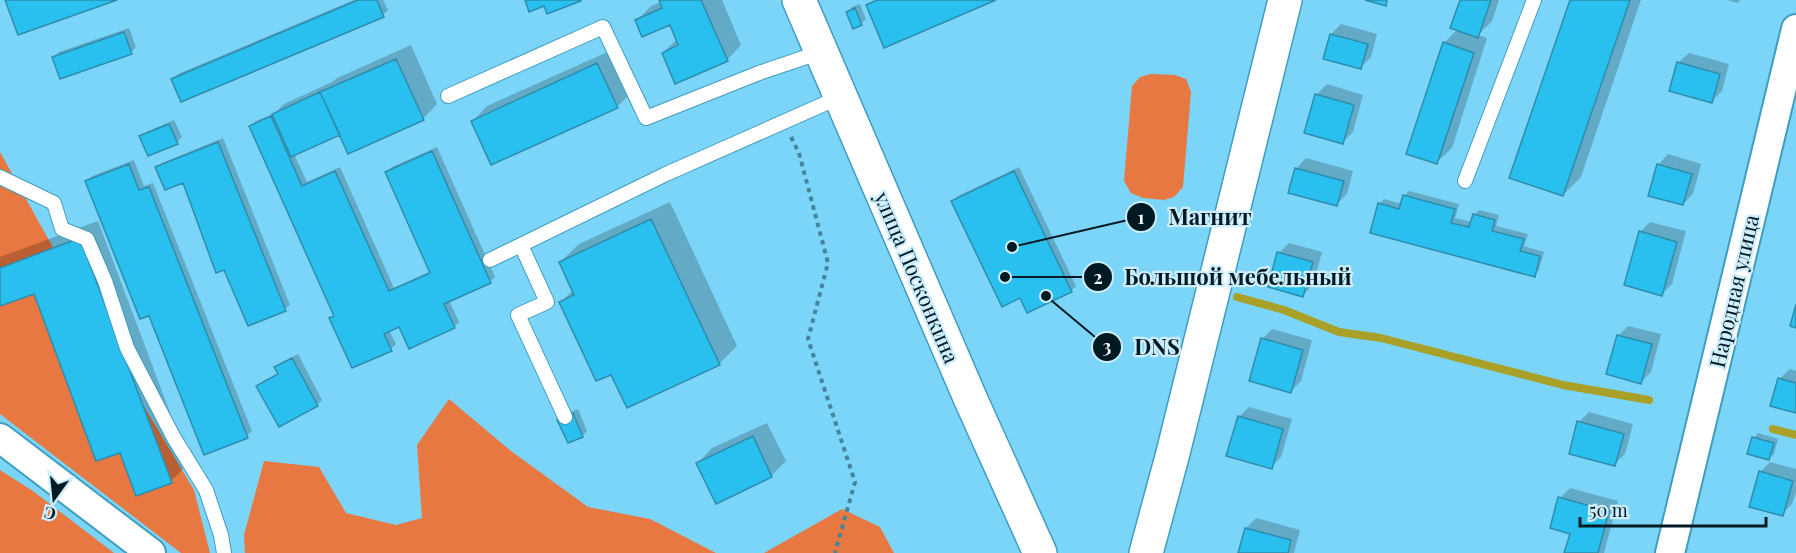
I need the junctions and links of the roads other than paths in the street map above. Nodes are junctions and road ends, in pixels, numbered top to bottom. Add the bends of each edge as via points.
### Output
1 (799, 0) edge
2 (1285, 0) edge
3 (1534, 0) edge
4 (1796, 29) edge
5 (821, 52) junction
6 (448, 96) dead end
7 (840, 97) junction
8 (0, 177) edge
9 (1465, 181) dead end
10 (521, 245) junction
11 (490, 260) dead end
12 (564, 417) dead end
13 (0, 438) edge
14 (151, 553) edge
15 (224, 553) edge
16 (1040, 553) edge
17 (1146, 553) edge
18 (1670, 553) edge

1 - 5 street, улица Посконкина
2 - 17 street
3 - 9 lane
4 - 18 street, Народная улица
5 - 6 lane via 759,72 646,118 603,27
5 - 7 street, улица Посконкина
7 - 10 lane via 666,174
7 - 16 street, улица Посконкина
8 - 15 lane via 54,202 62,229 87,239 127,348 206,490
10 - 11 lane
10 - 12 lane via 547,302 518,315
13 - 14 street

